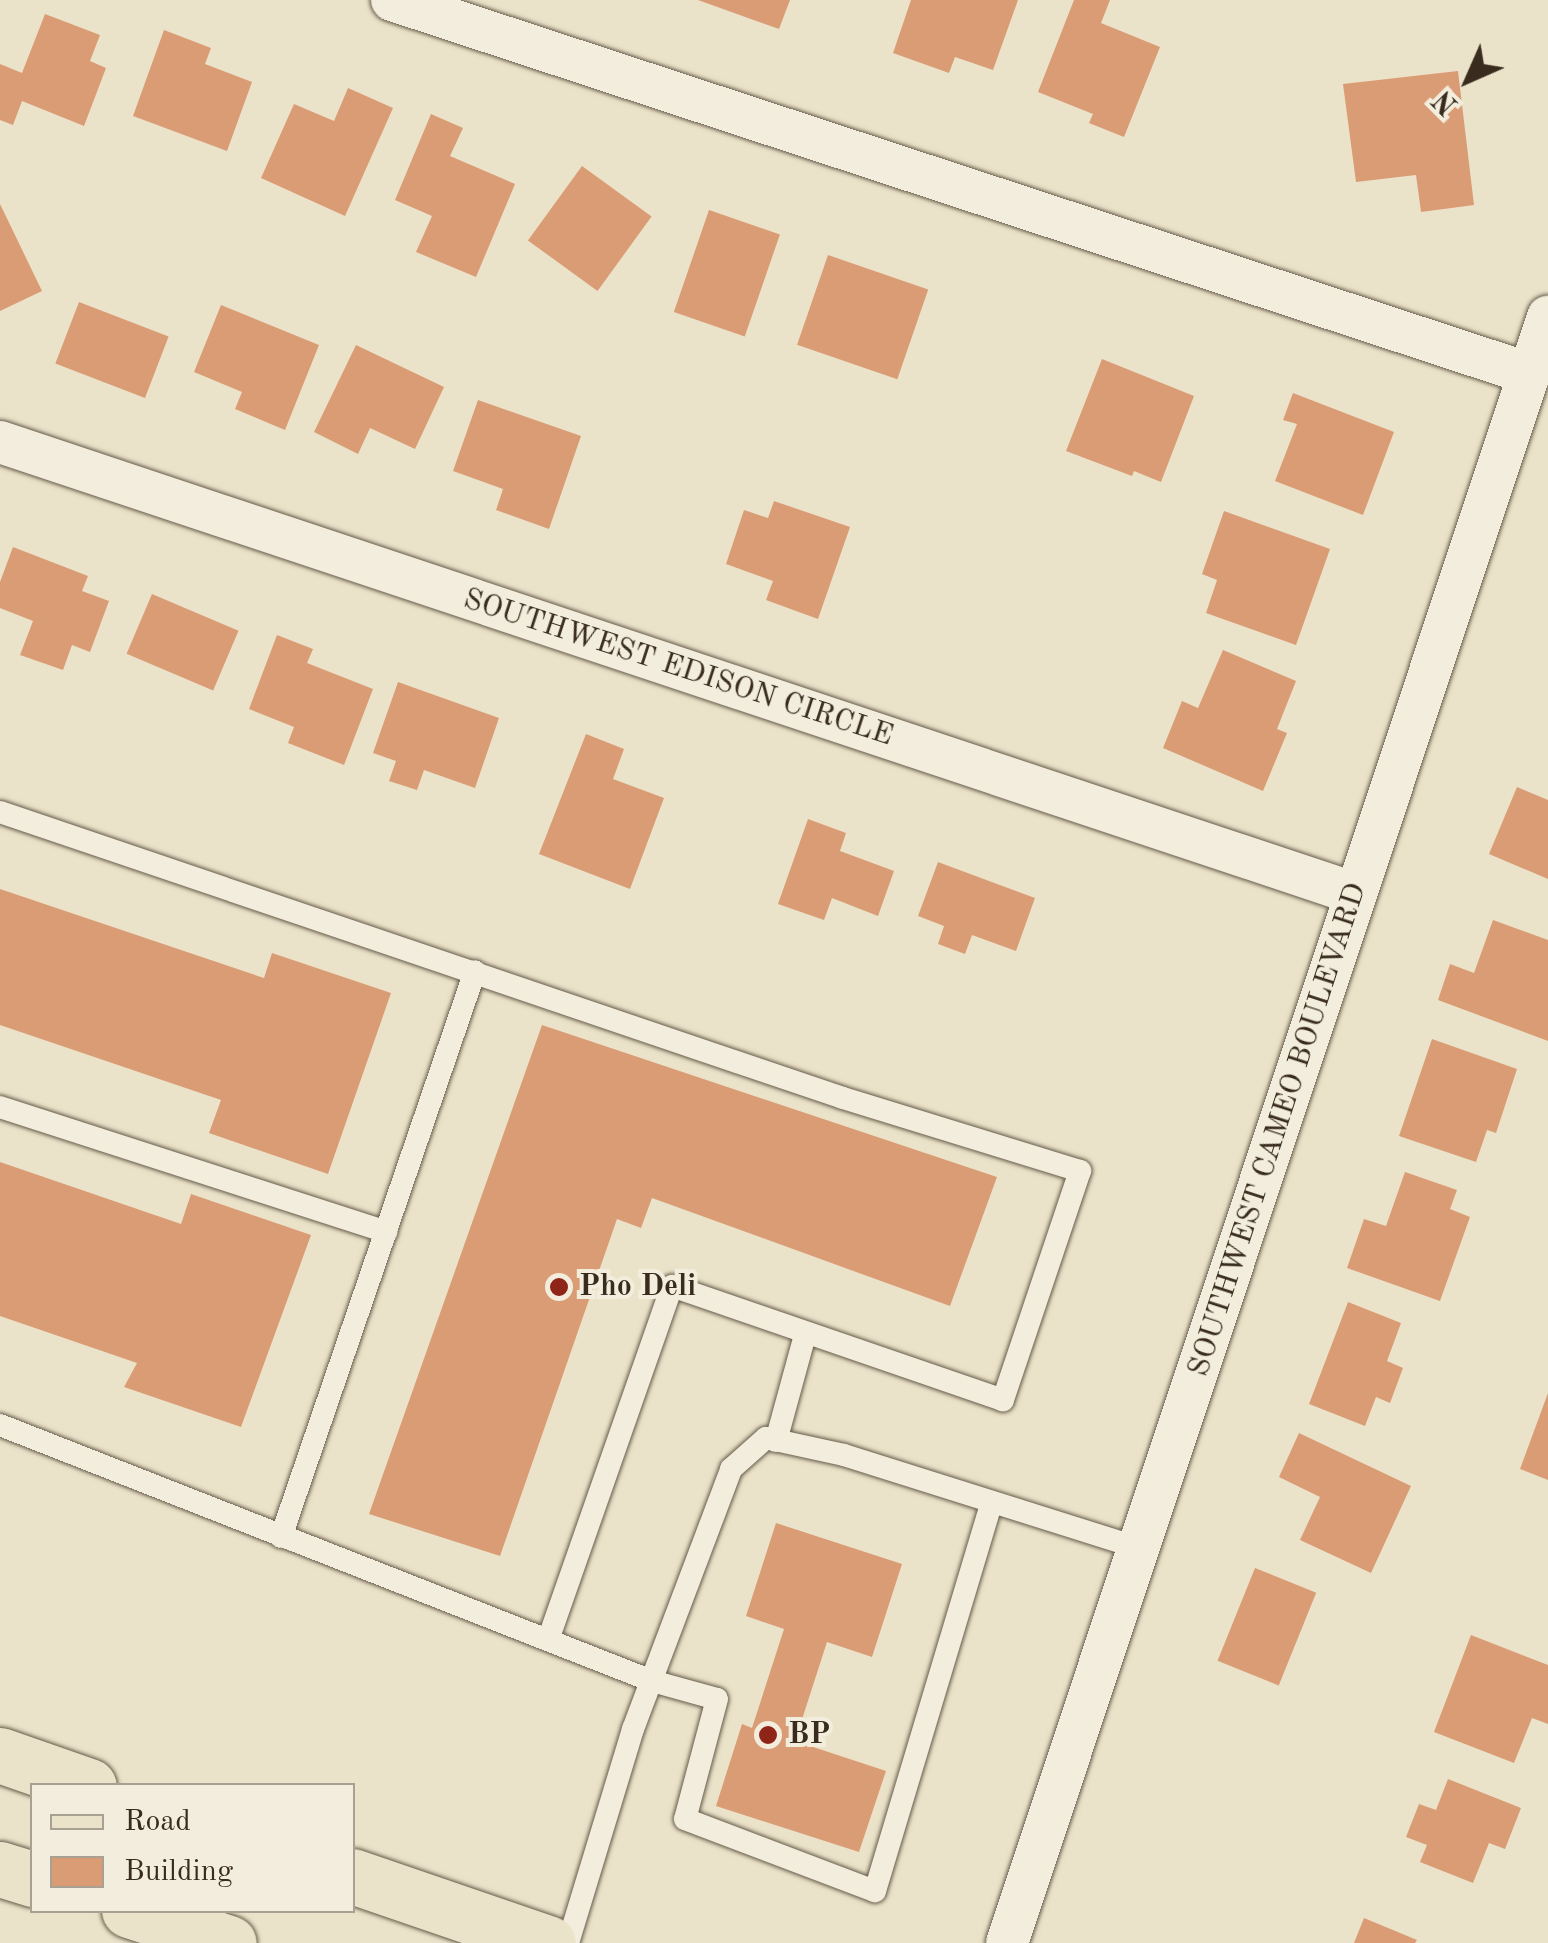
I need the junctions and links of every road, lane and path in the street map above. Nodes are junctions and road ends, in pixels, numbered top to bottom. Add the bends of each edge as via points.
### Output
1 (392, 0) edge
2 (1548, 317) edge
3 (1530, 374) junction
4 (0, 442) edge
5 (0, 812) edge
6 (1356, 894) junction
7 (476, 971) junction
8 (0, 1107) edge
9 (386, 1232) junction
10 (805, 1335) junction
11 (0, 1425) edge
12 (776, 1441) junction
13 (992, 1502) junction
14 (282, 1536) junction
15 (1138, 1548) junction
16 (548, 1640) junction
17 (652, 1680) junction
18 (0, 1755) edge
19 (80, 1783) edge
20 (0, 1869) edge
21 (355, 1877) edge
22 (30, 1878) edge
23 (138, 1913) edge
24 (229, 1943) edge
25 (548, 1943) edge
26 (568, 1943) edge
27 (1008, 1943) edge

1 - 3 street
2 - 3 street, SOUTHWEST CAMEO BOULEVARD
3 - 6 street, SOUTHWEST CAMEO BOULEVARD
4 - 6 street, SOUTHWEST EDISON CIRCLE
5 - 7 lane
6 - 15 street, SOUTHWEST CAMEO BOULEVARD
7 - 9 lane
7 - 10 lane via 1080,1172 1003,1400
8 - 9 lane
9 - 14 lane
10 - 12 lane
10 - 16 lane via 672,1286
11 - 14 lane
12 - 13 lane via 844,1455
12 - 17 lane via 766,1438 731,1468
13 - 15 lane
13 - 17 lane via 875,1891 685,1819 717,1699
14 - 16 lane
15 - 27 street, SOUTHWEST CAMEO BOULEVARD
16 - 17 lane
17 - 26 lane
18 - 19 main road
20 - 22 main road
21 - 25 main road
23 - 24 main road

